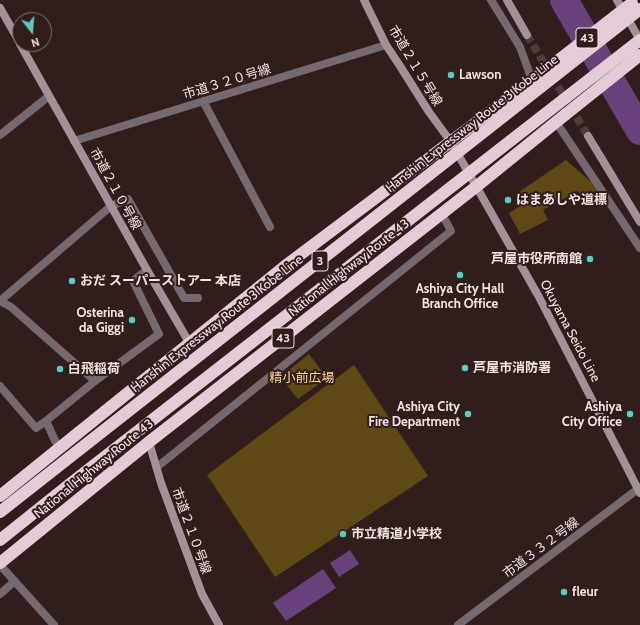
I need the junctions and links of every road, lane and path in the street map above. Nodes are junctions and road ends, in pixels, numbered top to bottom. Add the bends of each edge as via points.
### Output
1 (364, 0) edge
2 (491, 0) edge
3 (507, 0) edge
4 (617, 0) edge
5 (636, 4) edge
6 (0, 8) edge
7 (12, 30) edge
8 (527, 34) tunnel mouth
9 (640, 40) edge
10 (386, 45) junction
11 (24, 52) edge
12 (640, 55) edge
13 (537, 76) junction
14 (49, 96) junction
15 (203, 101) junction
16 (561, 118) junction
17 (0, 135) edge
18 (588, 136) tunnel mouth
19 (74, 141) junction
20 (451, 142) junction
21 (477, 186) junction
22 (111, 206) junction
23 (442, 214) junction
24 (640, 222) edge
25 (270, 227) dead end
26 (640, 248) edge
27 (147, 270) junction
28 (198, 298) dead end
29 (0, 301) edge
30 (190, 344) junction
31 (95, 381) junction
32 (0, 386) edge
33 (46, 421) junction
34 (149, 442) junction
35 (59, 449) junction
36 (157, 468) junction
37 (639, 491) edge
38 (0, 496) edge
39 (0, 512) edge
40 (0, 540) edge
41 (0, 564) edge
42 (15, 581) junction
43 (0, 594) edge
44 (54, 625) edge
45 (219, 625) edge
46 (458, 625) edge

1 - 10 street, 市道２１５号線
2 - 13 street
3 - 8 street
4 - 9 street
5 - 13 highway, 43, bridge
5 - 39 highway, Hanshin Expressway Route 3 Kobe Line / 3, bridge
6 - 7 street, 市道２１０号線
9 - 40 highway, 3, bridge
10 - 15 street, 市道３２０号線
10 - 20 street, 市道２１５号線
11 - 14 street, 市道２１０号線
12 - 16 highway, National Highway Route 43 / 43, bridge
13 - 20 highway, 43
14 - 17 street
14 - 19 street, 市道２１０号線
15 - 19 street, 市道３２０号線
15 - 25 street
16 - 21 highway, National Highway Route 43 / 43
16 - 26 street
18 - 24 street
19 - 22 street, 市道２１０号線
20 - 21 street, Okuyama Seido Line
20 - 30 highway, 43 via 289,263
21 - 23 highway, National Highway Route 43 / 43
21 - 37 street, Okuyama Seido Line via 539,297
22 - 27 street, 市道２１０号線
22 - 28 street via 128,199 184,298
22 - 29 street
23 - 34 highway, National Highway Route 43 / 43
23 - 36 street via 451,231
27 - 30 street, 市道２１０号線
27 - 31 street via 133,281 159,334
29 - 31 street via 12,307
30 - 35 highway, 43
31 - 33 street
32 - 33 street via 36,428
33 - 35 street
34 - 36 street, 市道２１０号線
34 - 41 highway, National Highway Route 43 / 43
35 - 38 highway, 43
36 - 45 street, 市道２１０号線 via 202,594
37 - 46 street, 市道３３２号線
41 - 42 street
42 - 43 street
42 - 44 street

